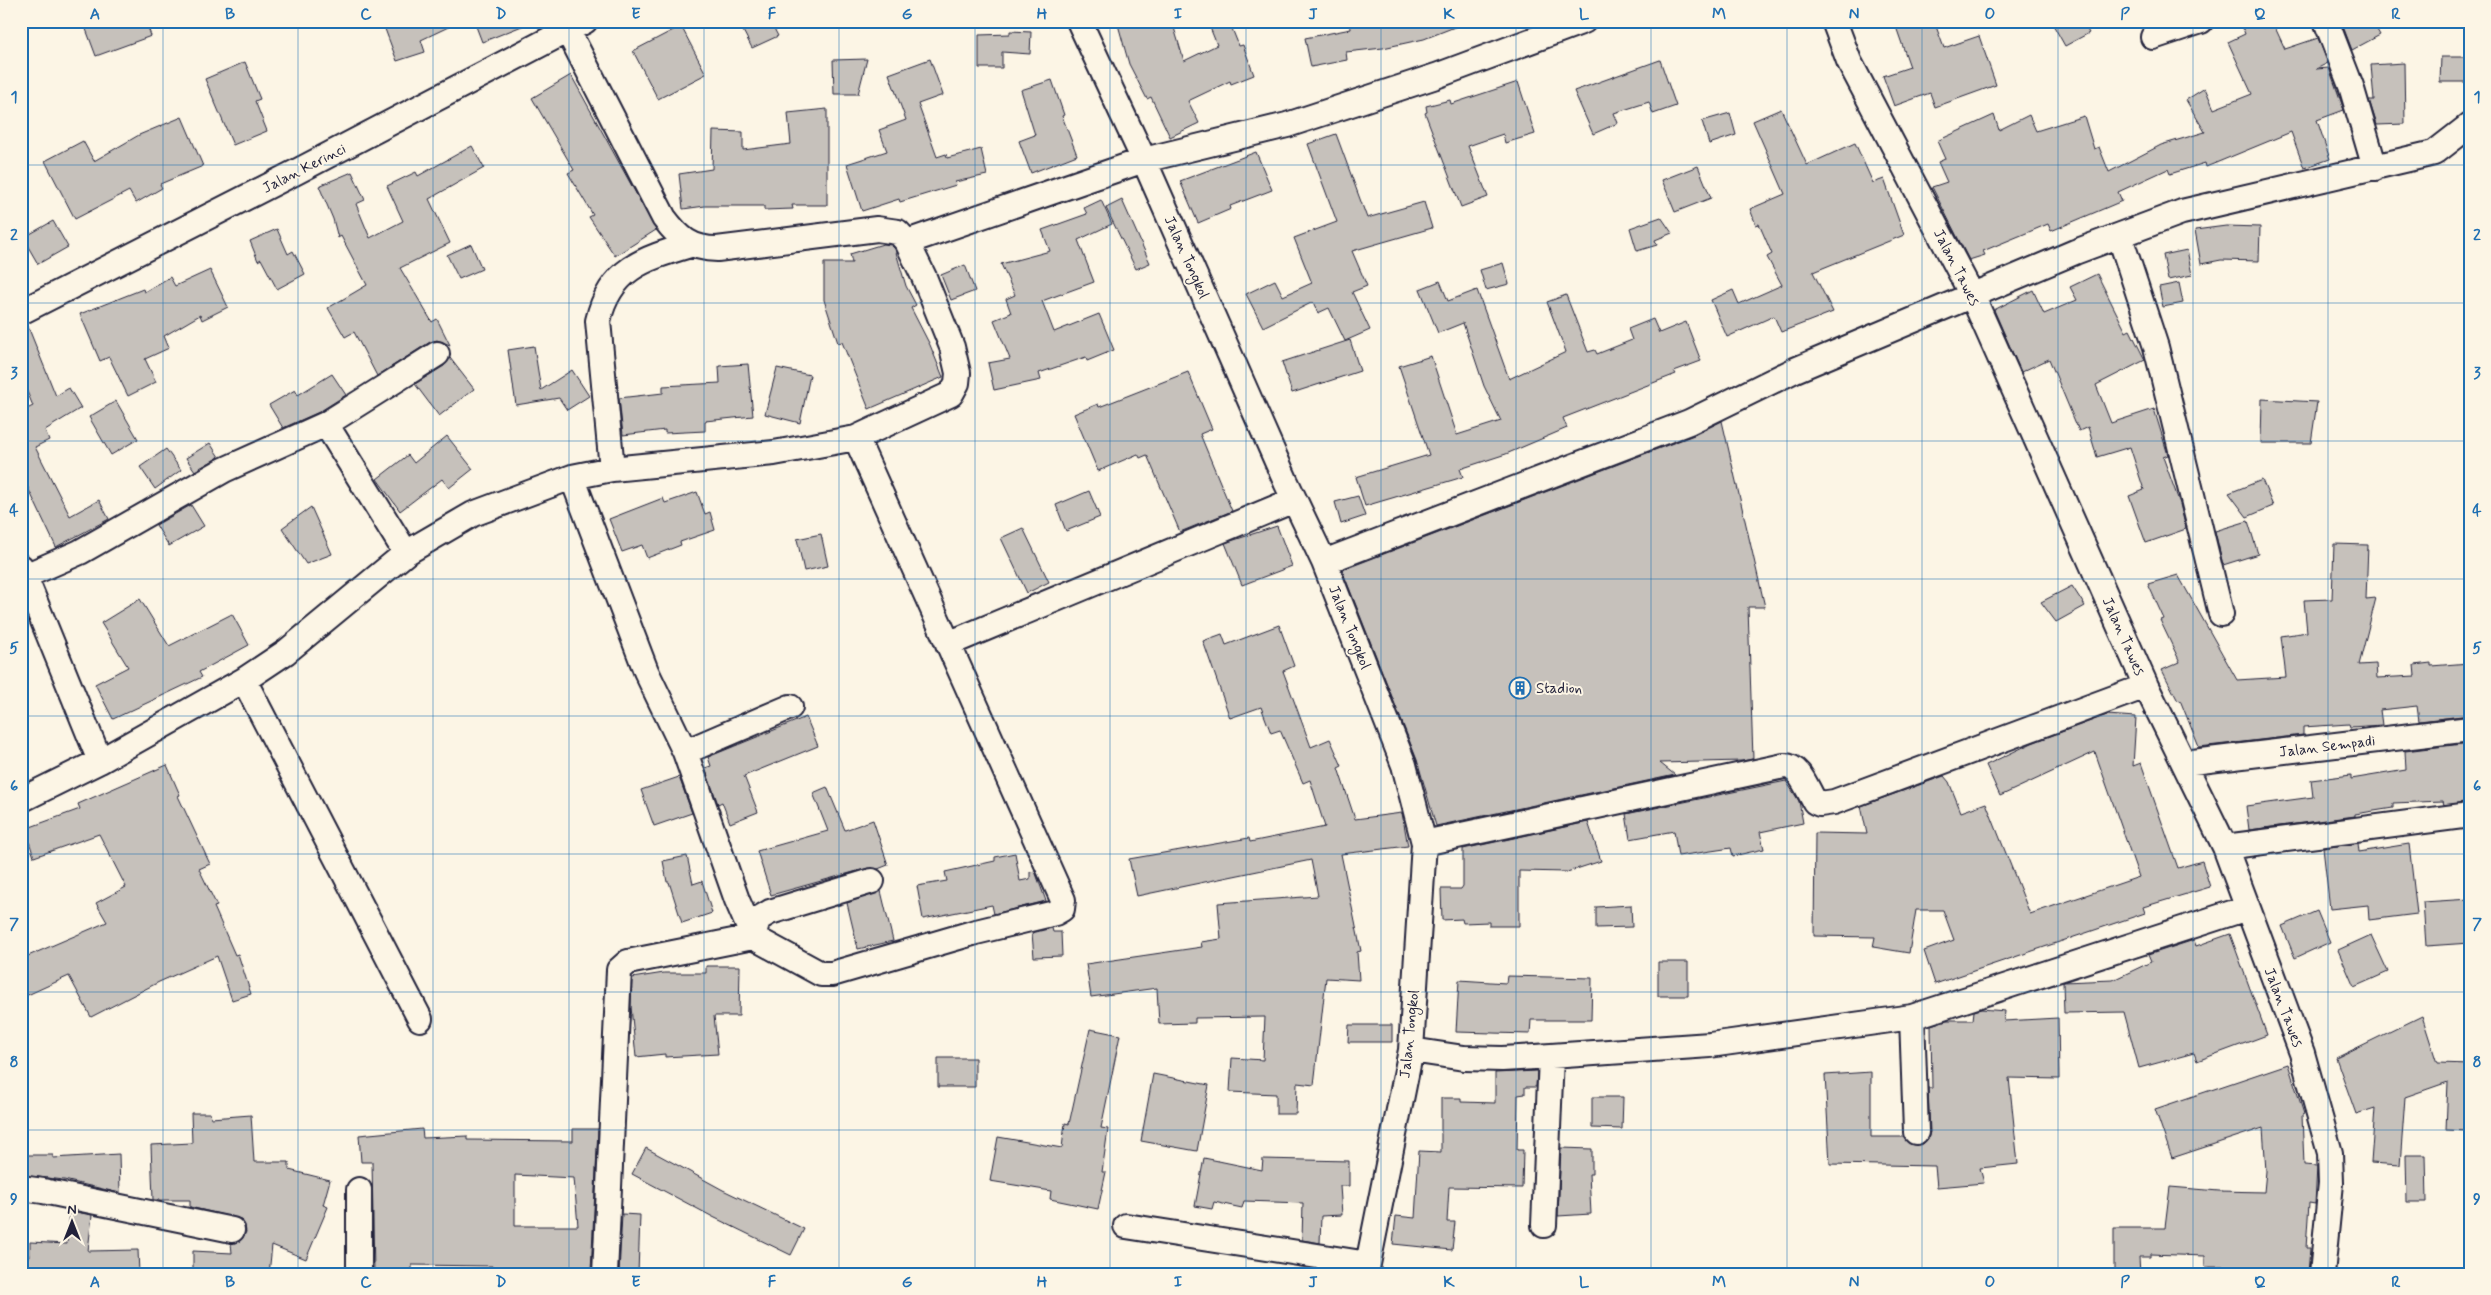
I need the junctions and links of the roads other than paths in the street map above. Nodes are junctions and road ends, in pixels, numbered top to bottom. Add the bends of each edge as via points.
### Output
1 (1079, 21) edge
2 (1584, 21) edge
3 (1834, 21) edge
4 (2201, 21) edge
5 (2326, 21) edge
6 (576, 25) edge
7 (2153, 37) dead end
8 (2470, 125) edge
9 (1144, 160) junction
10 (2375, 168) junction
11 (2120, 237) junction
12 (907, 242) junction
13 (690, 245) junction
14 (1972, 294) junction
15 (21, 312) edge
16 (438, 354) dead end
17 (326, 424) junction
18 (856, 438) junction
19 (612, 468) junction
20 (572, 476) junction
21 (1294, 500) junction
22 (406, 553) junction
23 (1324, 562) junction
24 (23, 572) edge
25 (2221, 614) dead end
26 (948, 644) junction
27 (244, 680) junction
28 (2146, 686) junction
29 (790, 707) dead end
30 (2470, 729) edge
31 (685, 752) junction
32 (100, 761) junction
33 (2184, 763) junction
34 (21, 800) edge
35 (2470, 815) edge
36 (1424, 844) junction
37 (2225, 847) junction
38 (872, 881) dead end
39 (2247, 908) junction
40 (753, 937) junction
41 (1912, 1017) junction
42 (420, 1019) dead end
43 (1411, 1050) junction
44 (1551, 1056) junction
45 (1916, 1132) dead end
46 (21, 1188) edge
47 (359, 1190) dead end
48 (1544, 1225) dead end
49 (1126, 1226) dead end
50 (232, 1230) dead end
51 (1367, 1269) edge
52 (359, 1274) edge
53 (605, 1274) edge
54 (2322, 1274) edge

1 - 9 street, Jalan Tongkol
2 - 9 street via 1436,76 1287,125
3 - 14 street, Jalan Tawes via 1849,61
4 - 7 street
5 - 10 street via 2351,86
6 - 13 street via 664,218
6 - 15 street, Jalan Kerinci
8 - 10 street via 2434,153
9 - 12 street
9 - 21 street, Jalan Tongkol
10 - 11 street via 2182,212
11 - 14 street
11 - 25 street via 2156,347
12 - 13 street via 898,232 877,229 717,249
12 - 18 street via 952,347 957,383 951,394
13 - 19 street via 656,255 626,273 613,283 603,300 598,321
14 - 23 street via 1795,370 1689,422
14 - 28 street, Jalan Tawes
16 - 17 street
17 - 22 street
17 - 24 street via 224,470 80,552
18 - 19 street via 774,453
18 - 26 street
19 - 20 street
20 - 22 street via 473,514
20 - 31 street via 646,671
21 - 23 street, Jalan Tongkol
21 - 26 street
22 - 27 street via 286,652
23 - 36 street, Jalan Tongkol via 1404,765
24 - 32 street
26 - 40 street via 1063,900 1062,909 1055,914 976,932 832,974 822,974
27 - 32 street
27 - 42 street
28 - 33 street, Jalan Tawes
28 - 36 street via 1834,802 1815,802 1797,771 1788,766
29 - 31 street
30 - 33 street, Jalan Sempadi
31 - 40 street
32 - 34 street
33 - 37 street, Jalan Tawes
35 - 37 street
36 - 43 street, Jalan Tongkol
37 - 39 street, Jalan Tawes
38 - 40 street via 770,912 758,919
39 - 41 street
39 - 54 street, Jalan Tawes via 2302,1053 2330,1153 2332,1183
40 - 53 street via 628,962 619,970
41 - 44 street via 1710,1045
41 - 45 street
43 - 44 street via 1464,1058
43 - 51 street, Jalan Tongkol
44 - 48 street
46 - 50 street
47 - 52 street
49 - 51 street

